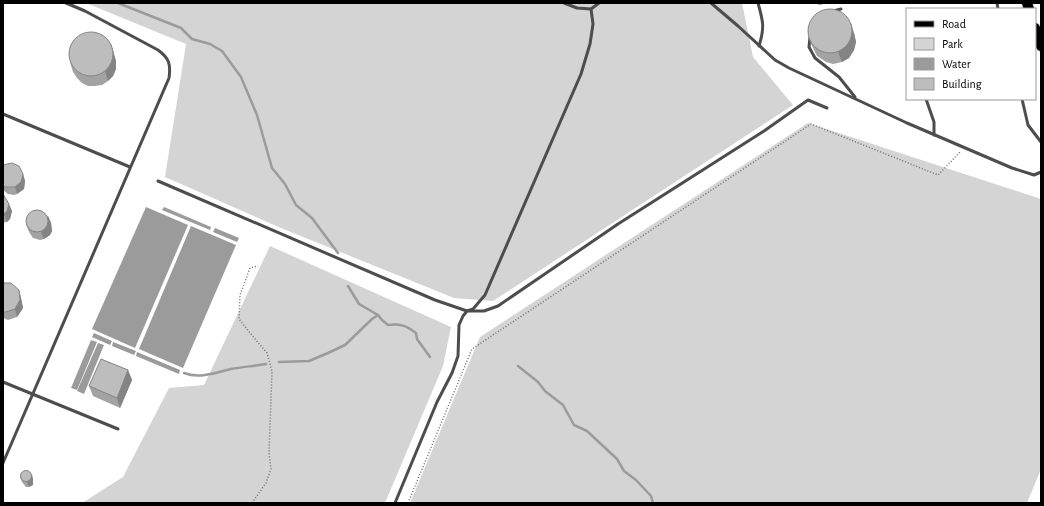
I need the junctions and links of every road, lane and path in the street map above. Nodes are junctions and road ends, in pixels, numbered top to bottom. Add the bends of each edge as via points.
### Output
1 (66, 3) edge
2 (564, 3) edge
3 (599, 3) edge
4 (711, 3) edge
5 (758, 3) edge
6 (841, 8) dead end
7 (591, 10) junction
8 (831, 12) edge
9 (1036, 31) edge
10 (810, 34) edge
11 (760, 46) junction
12 (1041, 46) edge
13 (856, 98) junction
14 (926, 100) edge
15 (1022, 100) edge
16 (827, 108) dead end
17 (3, 114) edge
18 (934, 135) junction
19 (1041, 142) edge
20 (963, 149) dead end
21 (130, 167) junction
22 (1041, 172) edge
23 (158, 181) dead end
24 (258, 266) dead end
25 (467, 311) junction
26 (3, 382) edge
27 (32, 394) junction
28 (118, 429) dead end
29 (3, 463) edge
30 (252, 503) edge
31 (394, 503) edge
32 (408, 503) edge

1 - 21 lane via 158,50 169,61 169,78
2 - 7 lane
3 - 7 lane
4 - 11 lane
5 - 11 lane via 764,26
6 - 8 lane
7 - 25 lane via 593,24 590,44 581,74 485,295 473,309
9 - 12 main road
10 - 13 lane via 809,47 815,58 839,77
11 - 13 lane via 775,60 789,68
13 - 18 lane
14 - 18 lane via 934,122
15 - 19 lane via 1028,126
16 - 25 lane via 808,100 498,306 484,311
17 - 21 lane
18 - 22 lane via 1012,168 1034,175
20 - 32 path via 938,175 810,124 472,349
21 - 27 lane
23 - 25 lane via 435,300
24 - 30 path via 250,268 240,295 239,319 270,359 271,469 266,483
25 - 31 lane via 459,325 458,356 452,372
26 - 27 lane
27 - 28 lane
27 - 29 lane

